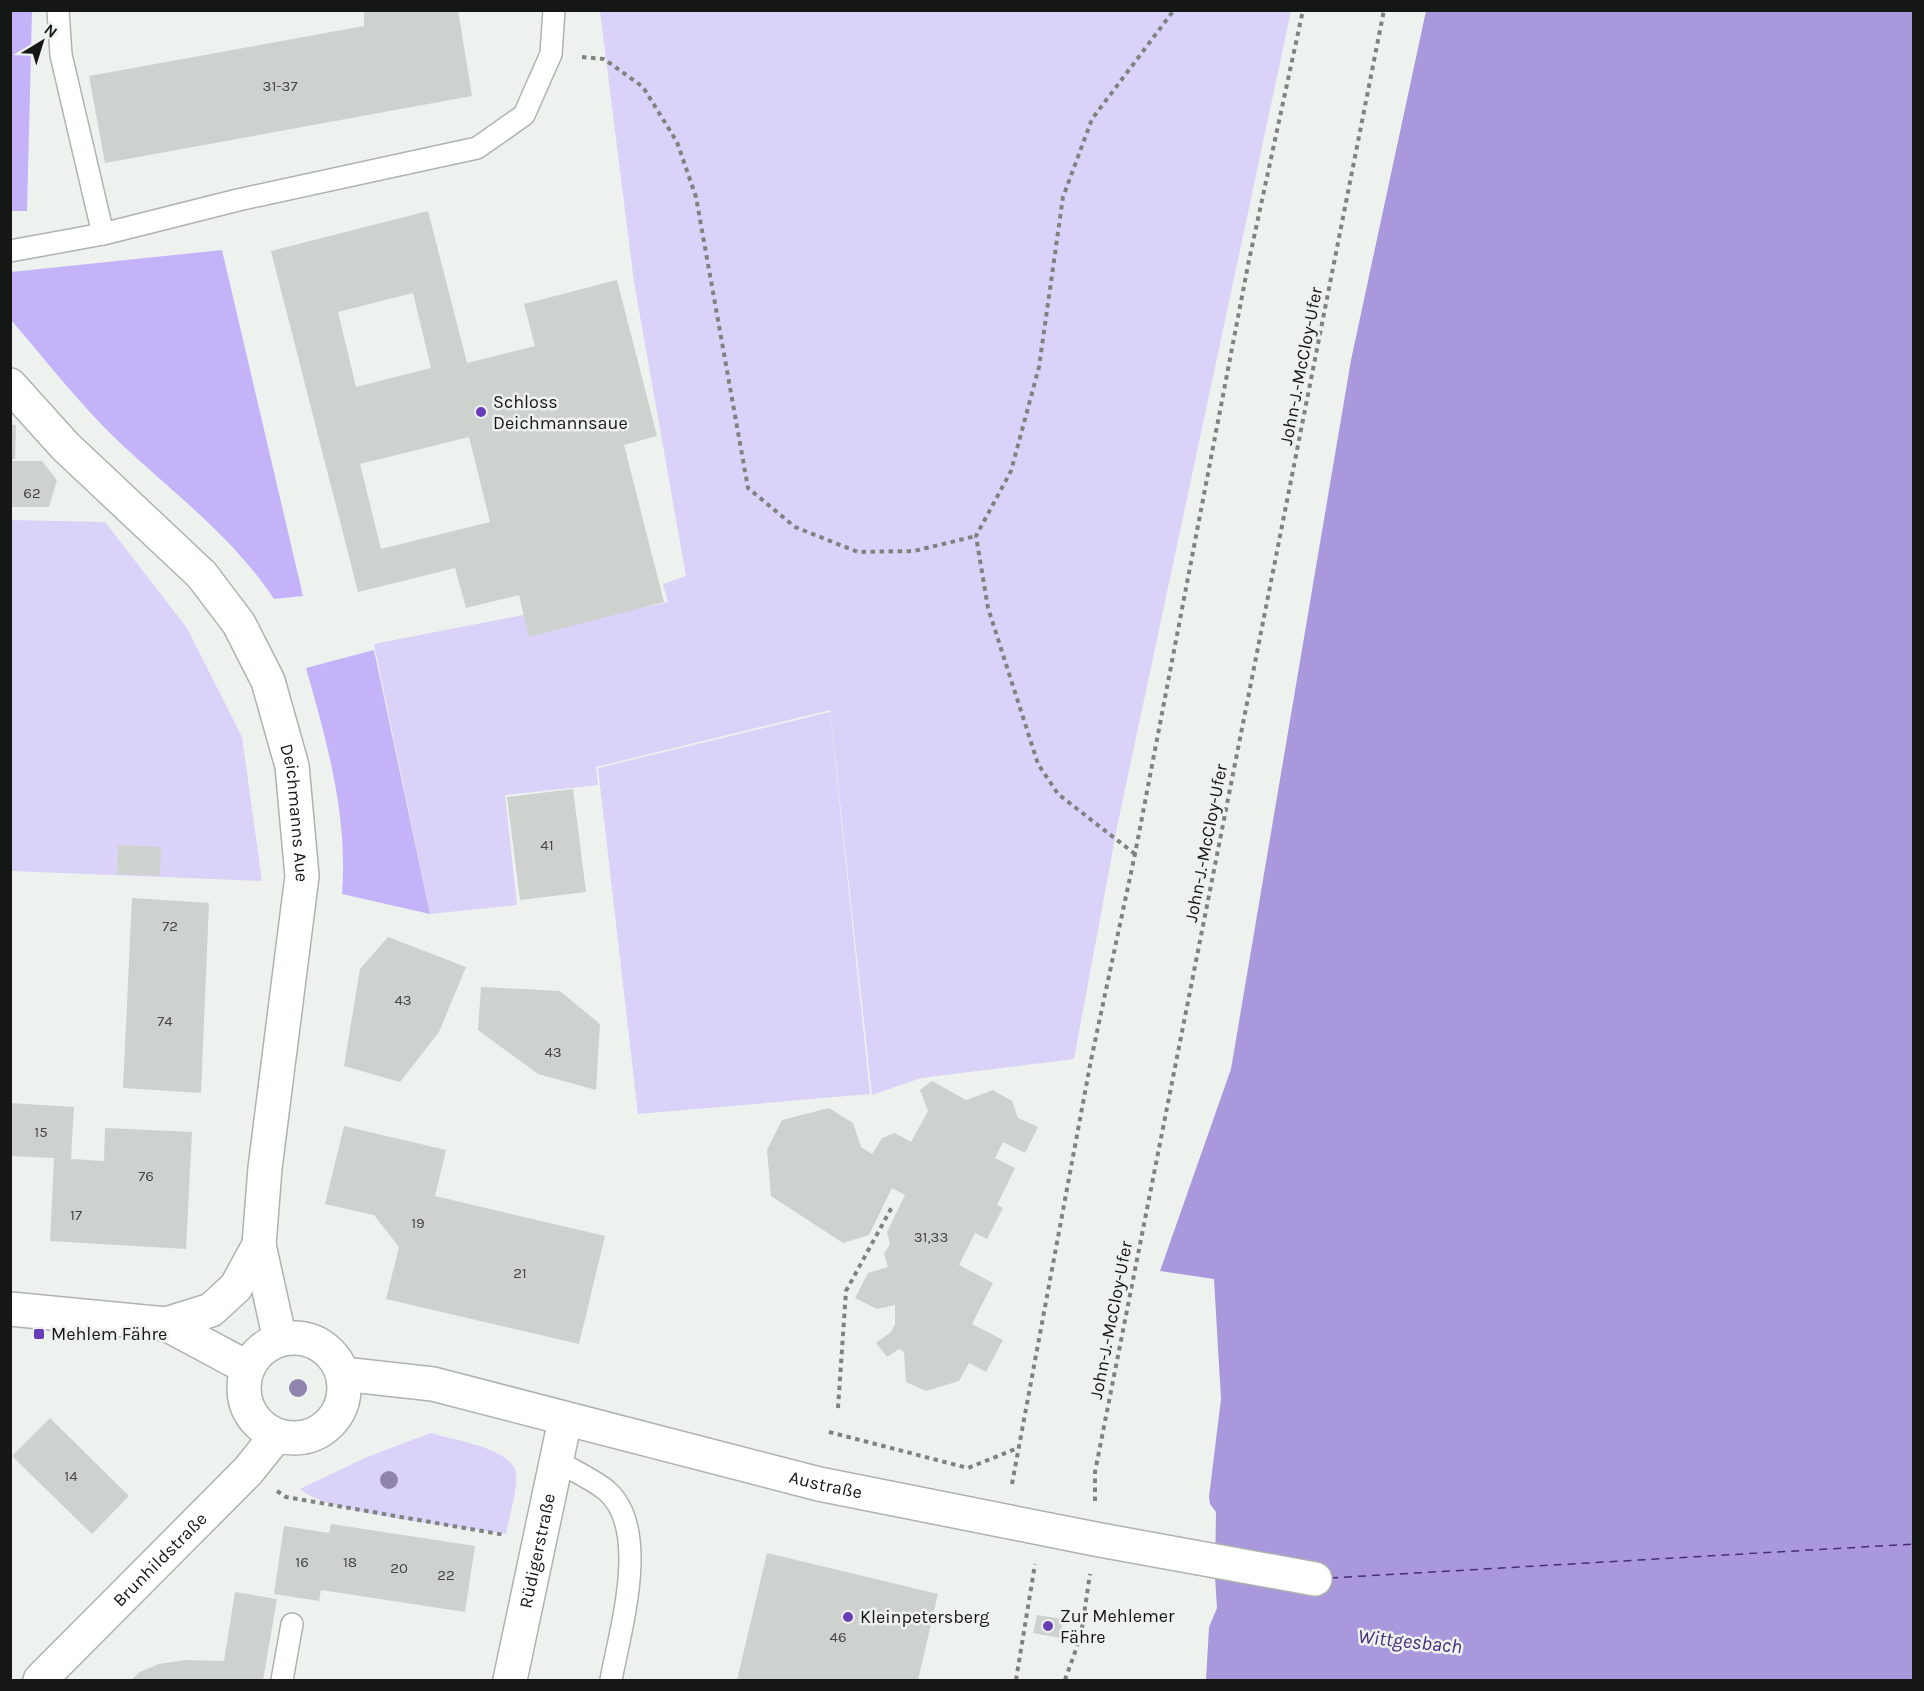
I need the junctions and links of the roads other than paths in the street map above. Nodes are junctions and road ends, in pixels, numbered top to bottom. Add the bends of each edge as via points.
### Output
1 (58, 10) edge
2 (554, 10) edge
3 (103, 234) junction
4 (10, 251) edge
5 (10, 385) edge
6 (259, 1245) junction
7 (10, 1309) edge
8 (166, 1324) junction
9 (280, 1340) junction
10 (248, 1368) junction
11 (343, 1374) junction
12 (565, 1420) junction
13 (276, 1436) junction
14 (556, 1460) junction
15 (1315, 1579) dead end
16 (292, 1624) dead end
17 (40, 1680) edge
18 (282, 1680) edge
19 (510, 1680) edge
20 (611, 1680) edge

1 - 3 lane via 61,55
2 - 3 lane via 551,54 524,115 477,148
3 - 4 lane
5 - 6 street, Deichmanns Aue via 65,446 202,575 239,624 268,681 292,766 302,876
6 - 8 street via 236,1287 211,1310
6 - 9 street, Deichmanns Aue
7 - 8 street
8 - 10 street
9 - 10 street via 260,1350
9 - 11 street via 304,1339 321,1345 335,1358
10 - 13 street via 244,1384 246,1402 261,1427
11 - 12 street, Austraße via 433,1384
11 - 13 street via 342,1405 325,1429 309,1437
12 - 14 street, Rüdigerstraße
12 - 15 street, Austraße via 819,1484
13 - 17 street, Brunhildstraße via 248,1471
14 - 19 street, Rüdigerstraße
14 - 20 lane via 607,1491 626,1520 630,1568
16 - 18 lane

